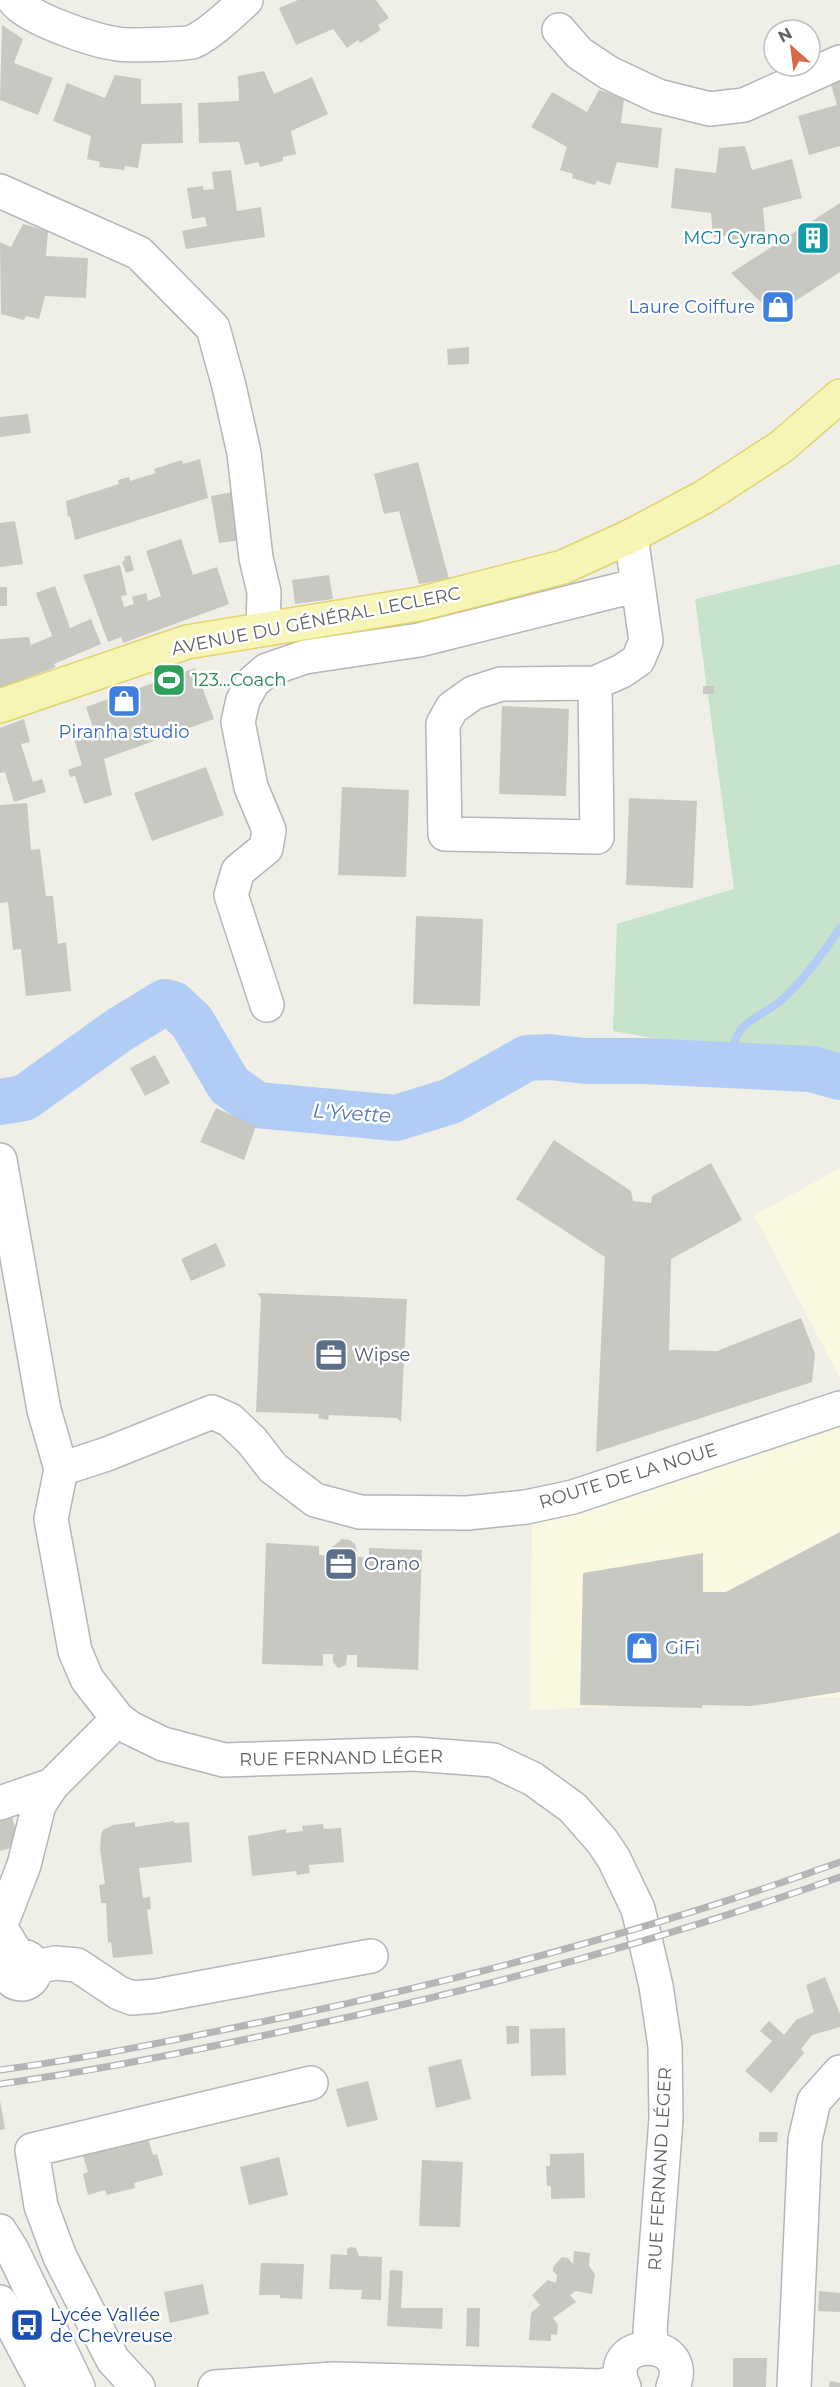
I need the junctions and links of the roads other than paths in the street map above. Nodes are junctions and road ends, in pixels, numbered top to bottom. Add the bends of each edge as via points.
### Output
1 (14, 0) edge
2 (246, 0) edge
3 (559, 30) dead end
4 (840, 62) edge
5 (0, 191) edge
6 (840, 396) edge
7 (631, 536) junction
8 (638, 585) junction
9 (264, 629) junction
10 (595, 682) junction
11 (0, 706) edge
12 (267, 1005) dead end
13 (0, 1160) edge
14 (840, 1408) edge
15 (61, 1469) junction
16 (117, 1719) junction
17 (52, 1785) junction
18 (0, 1803) edge
19 (371, 1956) dead end
20 (840, 2072) edge
21 (311, 2083) dead end
22 (0, 2231) edge
23 (0, 2302) edge
24 (652, 2347) junction
25 (334, 2383) edge
26 (622, 2384) edge
27 (45, 2387) edge
28 (78, 2387) edge
29 (138, 2387) edge
30 (215, 2387) edge
31 (673, 2387) edge
32 (794, 2387) edge

1 - 2 street via 56,26 119,45 192,42
3 - 4 street via 579,53 609,73 658,96 710,109 744,105
5 - 9 street via 139,253 213,328 244,453 256,558 264,592
6 - 7 main road, AVENUE DU GÉNÉRAL LECLERC via 781,447 704,497
7 - 8 street
7 - 9 main road, AVENUE DU GÉNÉRAL LECLERC via 563,567 419,604
8 - 10 street via 646,641 638,660
8 - 12 street via 419,640 305,657 267,670 253,682 243,700 238,722 251,787 269,830 266,848 238,871 231,895
9 - 11 main road, AVENUE DU GÉNÉRAL LECLERC via 187,642
10 - 10 street via 501,684 473,693 452,708 443,724 445,834 597,837
13 - 15 street, RUE FERNAND LÉGER via 44,1410
14 - 15 street, ROUTE DE LA NOUE via 573,1497 467,1513 360,1512 315,1500 273,1468 230,1420 212,1412
15 - 16 street, RUE FERNAND LÉGER via 51,1519 75,1651 87,1679
16 - 17 street
16 - 24 street, RUE FERNAND LÉGER via 163,1744 224,1760 415,1754 493,1760 533,1779 573,1808 602,1841 638,1909 665,2046 666,2119 650,2330
17 - 18 street
17 - 19 street via 39,1806 24,1865 0,1927 27,1961 77,1965 132,1998
20 - 32 street via 814,2101 805,2140
21 - 29 street via 32,2151 41,2206 60,2257 113,2360
22 - 28 street
23 - 27 street
24 - 26 street via 643,2347 628,2356 622,2364
24 - 31 street via 672,2360 676,2376
25 - 26 street
25 - 30 street

